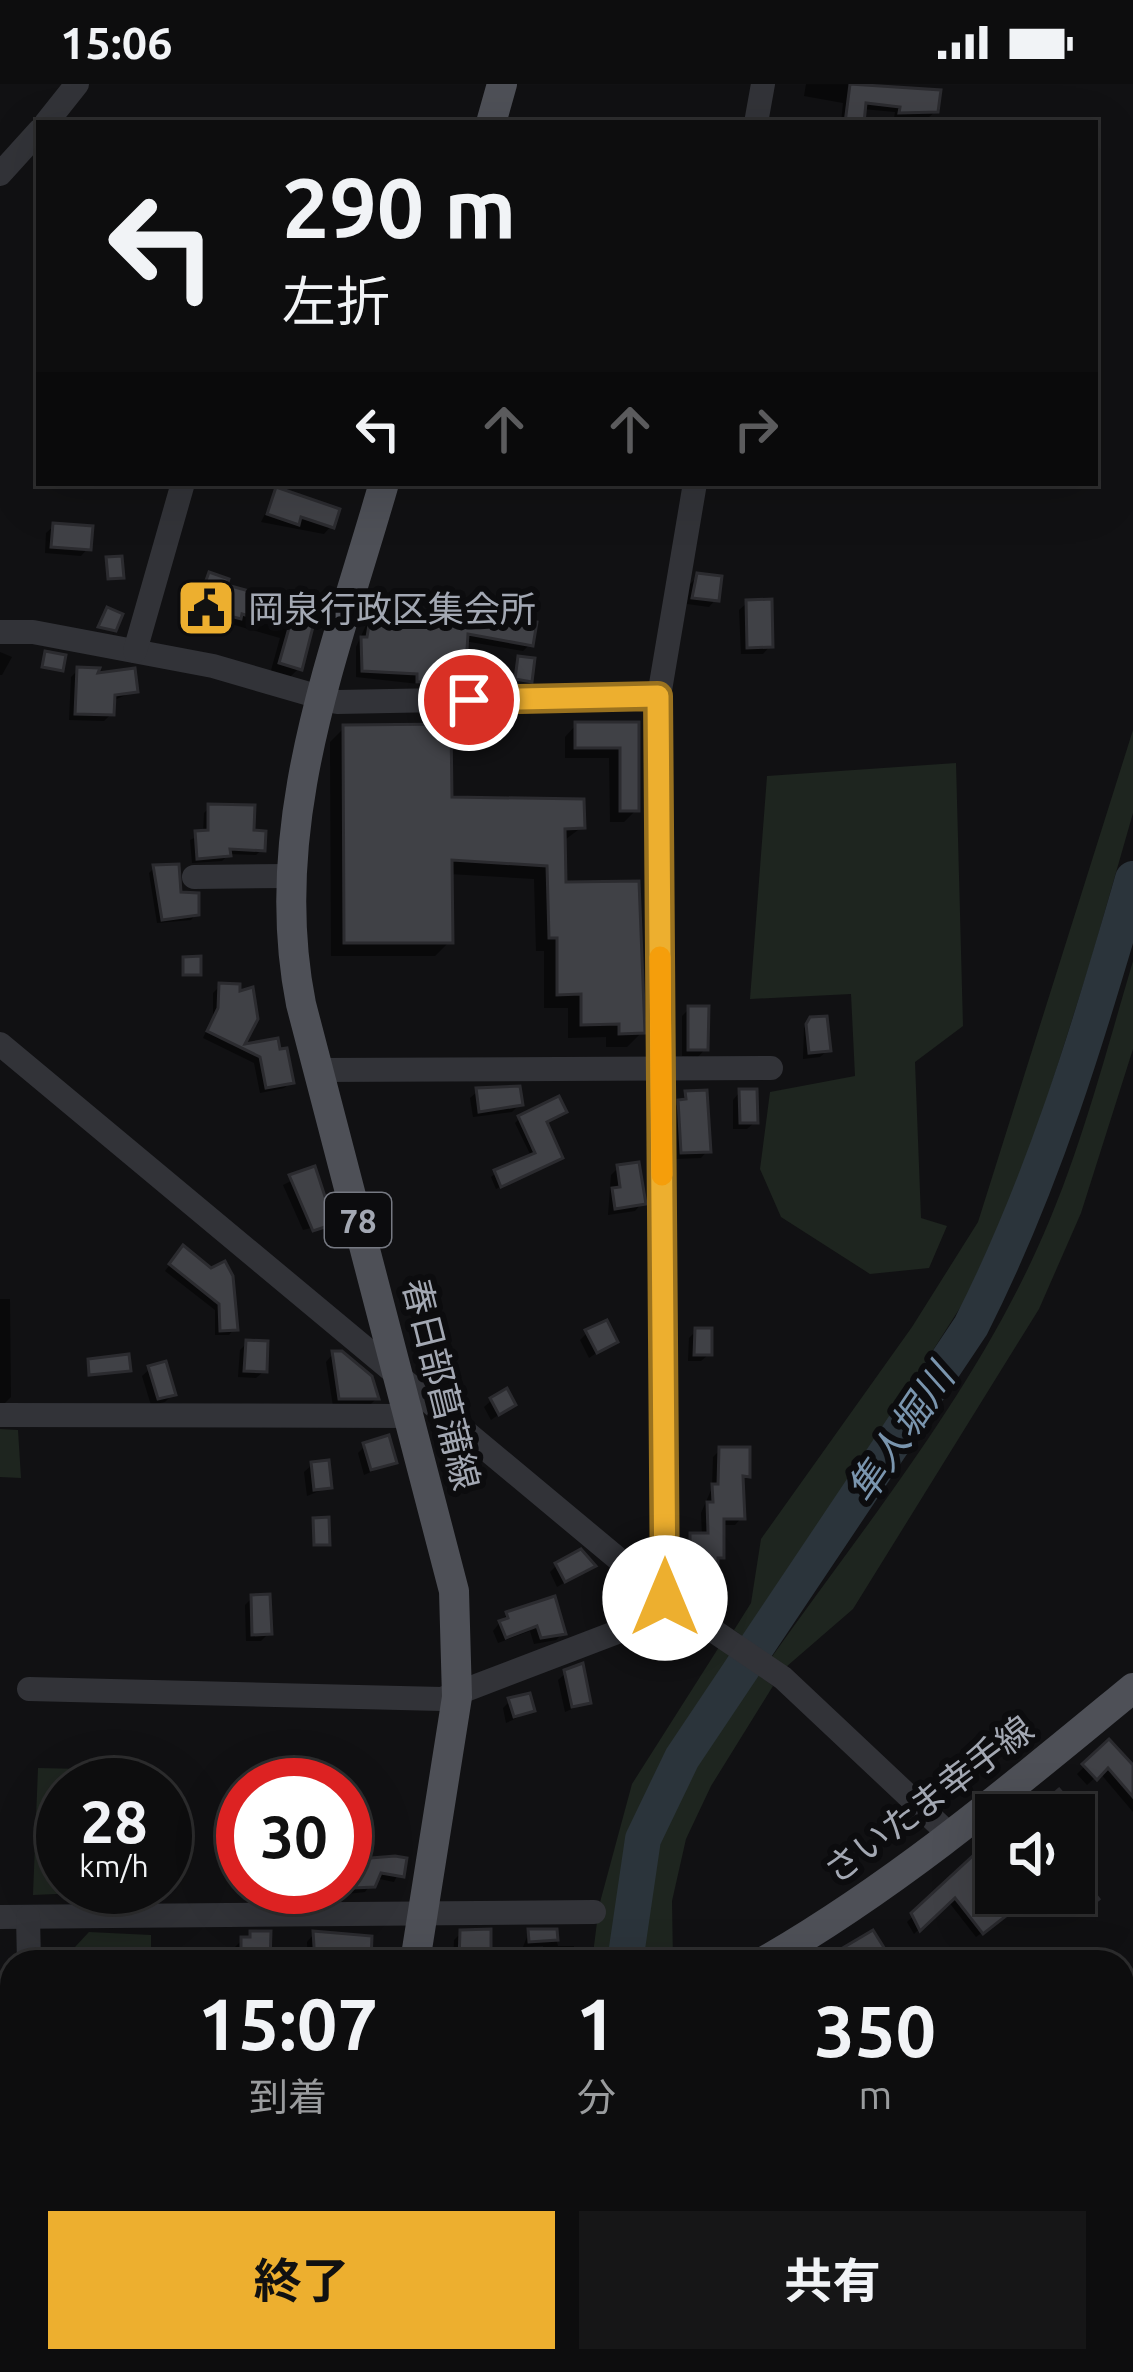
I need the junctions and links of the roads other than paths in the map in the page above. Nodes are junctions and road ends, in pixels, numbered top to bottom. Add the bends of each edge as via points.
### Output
1 (77, 84) edge
2 (502, 84) edge
3 (763, 84) edge
4 (48, 120) edge
5 (492, 120) edge
6 (757, 120) edge
7 (35, 143) edge
8 (0, 174) edge
9 (182, 486) edge
10 (383, 486) edge
11 (694, 486) edge
12 (0, 632) edge
13 (135, 651) junction
14 (658, 696) junction
15 (322, 698) junction
16 (288, 876) junction
17 (194, 877) dead end
18 (0, 1044) edge
19 (771, 1068) dead end
20 (317, 1070) junction
21 (661, 1072) junction
22 (403, 1382) junction
23 (0, 1415) edge
24 (411, 1417) junction
25 (672, 1603) junction
26 (1133, 1688) edge
27 (29, 1689) dead end
28 (457, 1697) junction
29 (952, 1837) junction
30 (594, 1912) dead end
31 (422, 1916) junction
32 (0, 1917) edge
33 (28, 1917) junction
34 (29, 1950) edge
35 (417, 1950) edge
36 (784, 1950) edge

1 - 4 street
2 - 5 main road
3 - 6 street
7 - 8 street
9 - 13 street
10 - 15 main road, 春日部菖蒲線 / 78
11 - 14 street
12 - 13 street
13 - 15 street
14 - 15 street
14 - 21 street
15 - 16 main road, 春日部菖蒲線 / 78 via 301,770
16 - 17 street
16 - 20 main road, 春日部菖蒲線 / 78 via 292,962
18 - 22 street
19 - 21 street
20 - 21 street
20 - 22 main road, 春日部菖蒲線 / 78
21 - 25 street
22 - 24 main road, 春日部菖蒲線 / 78
22 - 25 street
23 - 24 street
24 - 28 main road, 春日部菖蒲線 / 78 via 454,1591
25 - 28 street
25 - 29 street via 783,1678
26 - 29 main road, さいたま幸手線
27 - 28 street
28 - 31 main road, 春日部菖蒲線 / 78
29 - 36 main road, さいたま幸手線
30 - 31 street
31 - 33 street
31 - 35 main road, 春日部菖蒲線 / 78
32 - 33 street
33 - 34 street

